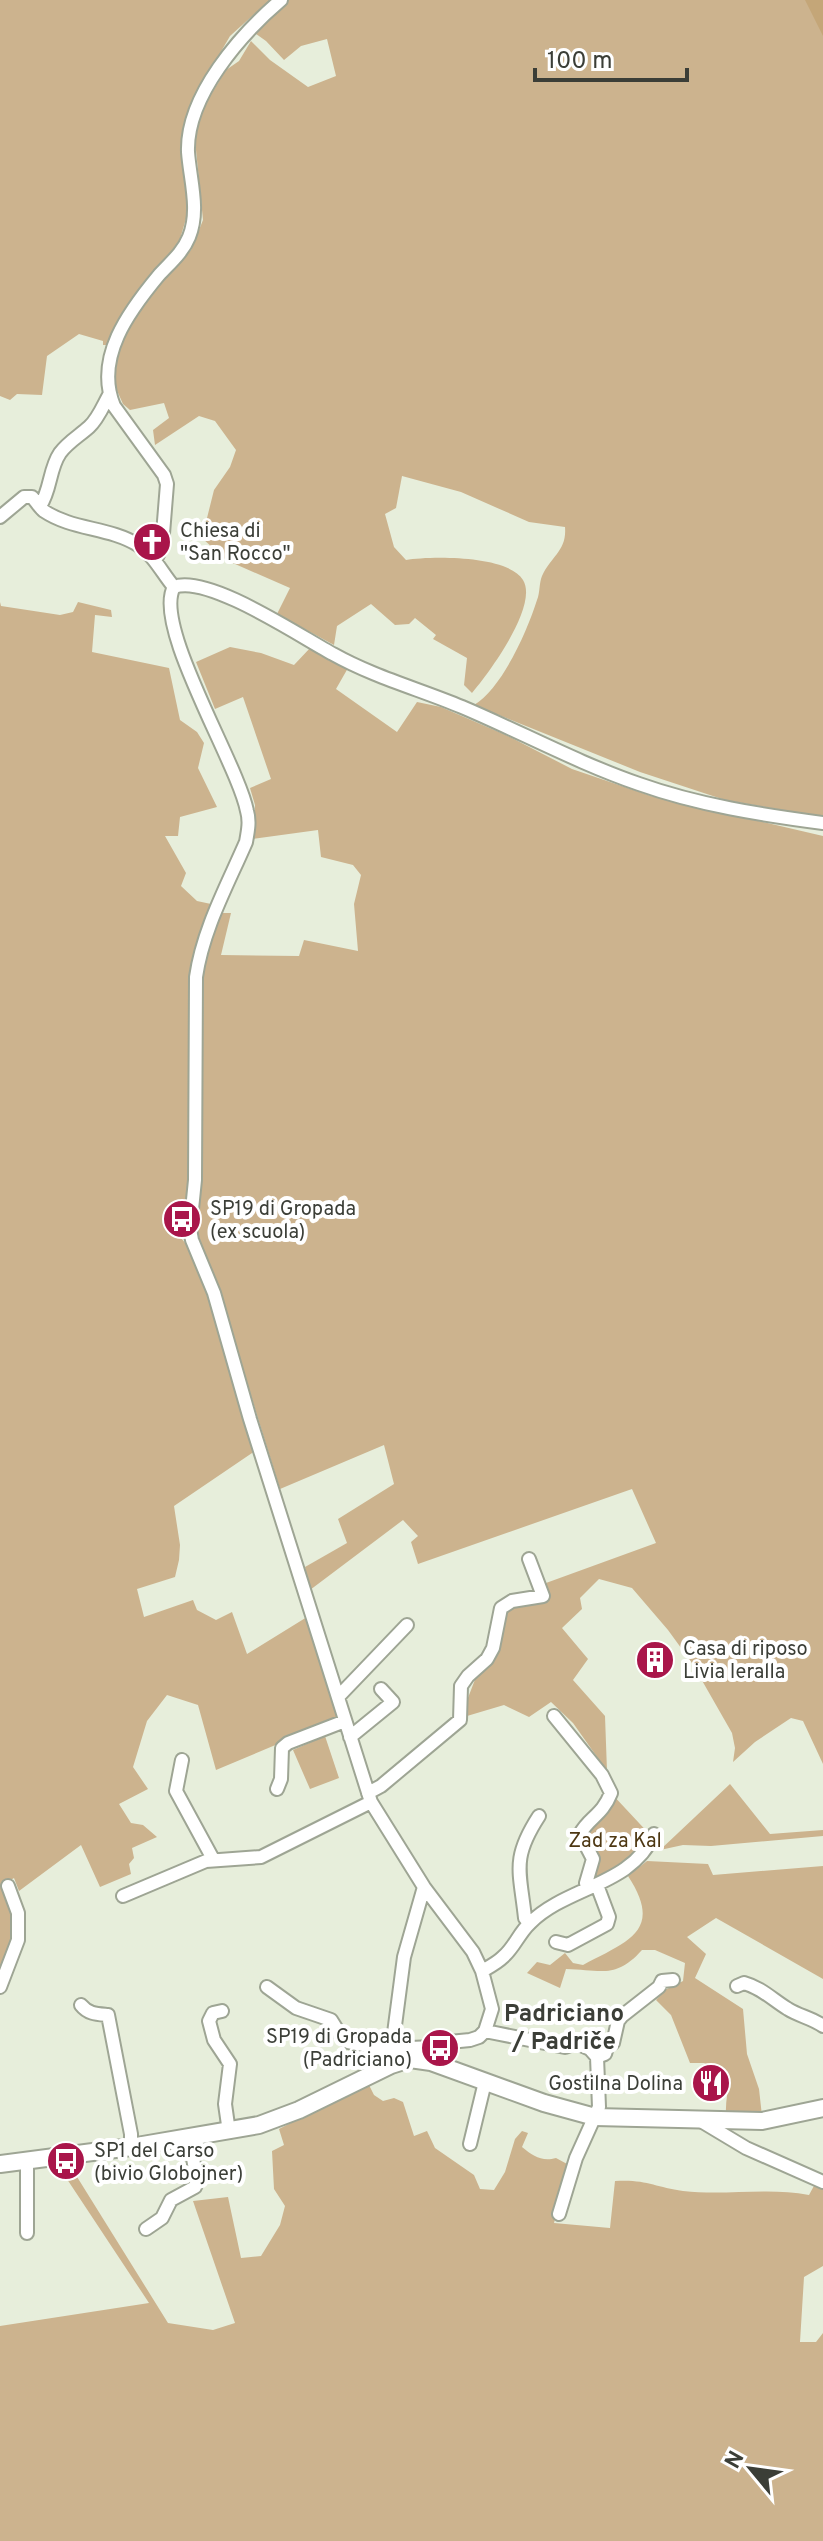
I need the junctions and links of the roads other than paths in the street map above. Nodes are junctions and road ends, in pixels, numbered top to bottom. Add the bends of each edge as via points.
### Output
1 (281, 0) edge
2 (109, 395) junction
3 (40, 506) junction
4 (0, 517) edge
5 (155, 561) junction
6 (174, 587) junction
7 (823, 823) edge
8 (529, 1559) dead end
9 (407, 1625) dead end
10 (381, 1689) dead end
11 (338, 1697) junction
12 (554, 1716) dead end
13 (345, 1721) junction
14 (350, 1737) junction
15 (182, 1760) dead end
16 (277, 1789) dead end
17 (370, 1798) junction
18 (539, 1816) dead end
19 (654, 1834) dead end
20 (213, 1859) junction
21 (8, 1886) dead end
22 (592, 1886) junction
23 (424, 1887) junction
24 (123, 1896) dead end
25 (529, 1923) junction
26 (556, 1942) dead end
27 (482, 1971) junction
28 (673, 1980) dead end
29 (737, 1986) dead end
30 (0, 1987) edge
31 (267, 1987) dead end
32 (81, 2005) dead end
33 (222, 2011) dead end
34 (823, 2026) edge
35 (485, 2031) junction
36 (433, 2054) junction
37 (391, 2057) junction
38 (597, 2057) junction
39 (485, 2082) junction
40 (823, 2108) edge
41 (595, 2117) junction
42 (701, 2121) junction
43 (229, 2132) junction
44 (189, 2137) junction
45 (470, 2144) dead end
46 (131, 2147) junction
47 (27, 2162) junction
48 (0, 2164) edge
49 (823, 2182) edge
50 (559, 2214) dead end
51 (146, 2229) dead end
52 (27, 2233) dead end

1 - 2 street via 225,56 192,121 190,234 118,334 110,360
2 - 3 street via 91,425 59,455
2 - 5 street via 164,475 162,546
3 - 4 street via 24,497
3 - 5 street via 119,535
5 - 6 street
6 - 7 street via 188,584 227,597 372,673 638,784 706,803
6 - 11 street via 170,604 175,629 244,800 249,830 197,967 190,1229
8 - 17 street via 543,1596 501,1608 493,1648 461,1686 460,1720
9 - 11 street
10 - 14 street via 393,1702
11 - 13 street
12 - 22 street via 611,1793 602,1812 580,1834 593,1859 586,1883
13 - 14 street
13 - 16 street via 282,1748
14 - 17 street
15 - 20 street via 176,1791
17 - 20 street via 254,1860
17 - 23 street
18 - 25 street via 518,1863
19 - 22 street via 648,1850 623,1872
20 - 24 street
21 - 30 street via 18,1913 18,1940
22 - 25 street
22 - 26 street via 609,1917 607,1924 568,1945
23 - 27 street
23 - 37 street via 404,1957
25 - 27 street via 503,1957
27 - 35 street via 492,2009
28 - 38 street via 662,1981 622,2016 613,2043 609,2041 605,2054
29 - 34 street via 752,1985
31 - 37 street via 296,2008 331,2020 348,2042
32 - 46 street via 108,2015
33 - 43 street via 209,2021 230,2064 225,2104
35 - 36 street via 470,2040 447,2041
35 - 38 street via 565,2047 576,2043
36 - 37 main road
36 - 39 main road
37 - 43 main road via 291,2114
38 - 41 street via 600,2092
39 - 41 main road
39 - 45 street
40 - 42 main road via 772,2121
41 - 42 main road
41 - 50 street
42 - 49 street via 746,2148
43 - 44 main road
44 - 46 main road
44 - 51 street via 195,2187 171,2200 162,2218
46 - 47 main road
47 - 48 main road
47 - 52 street

